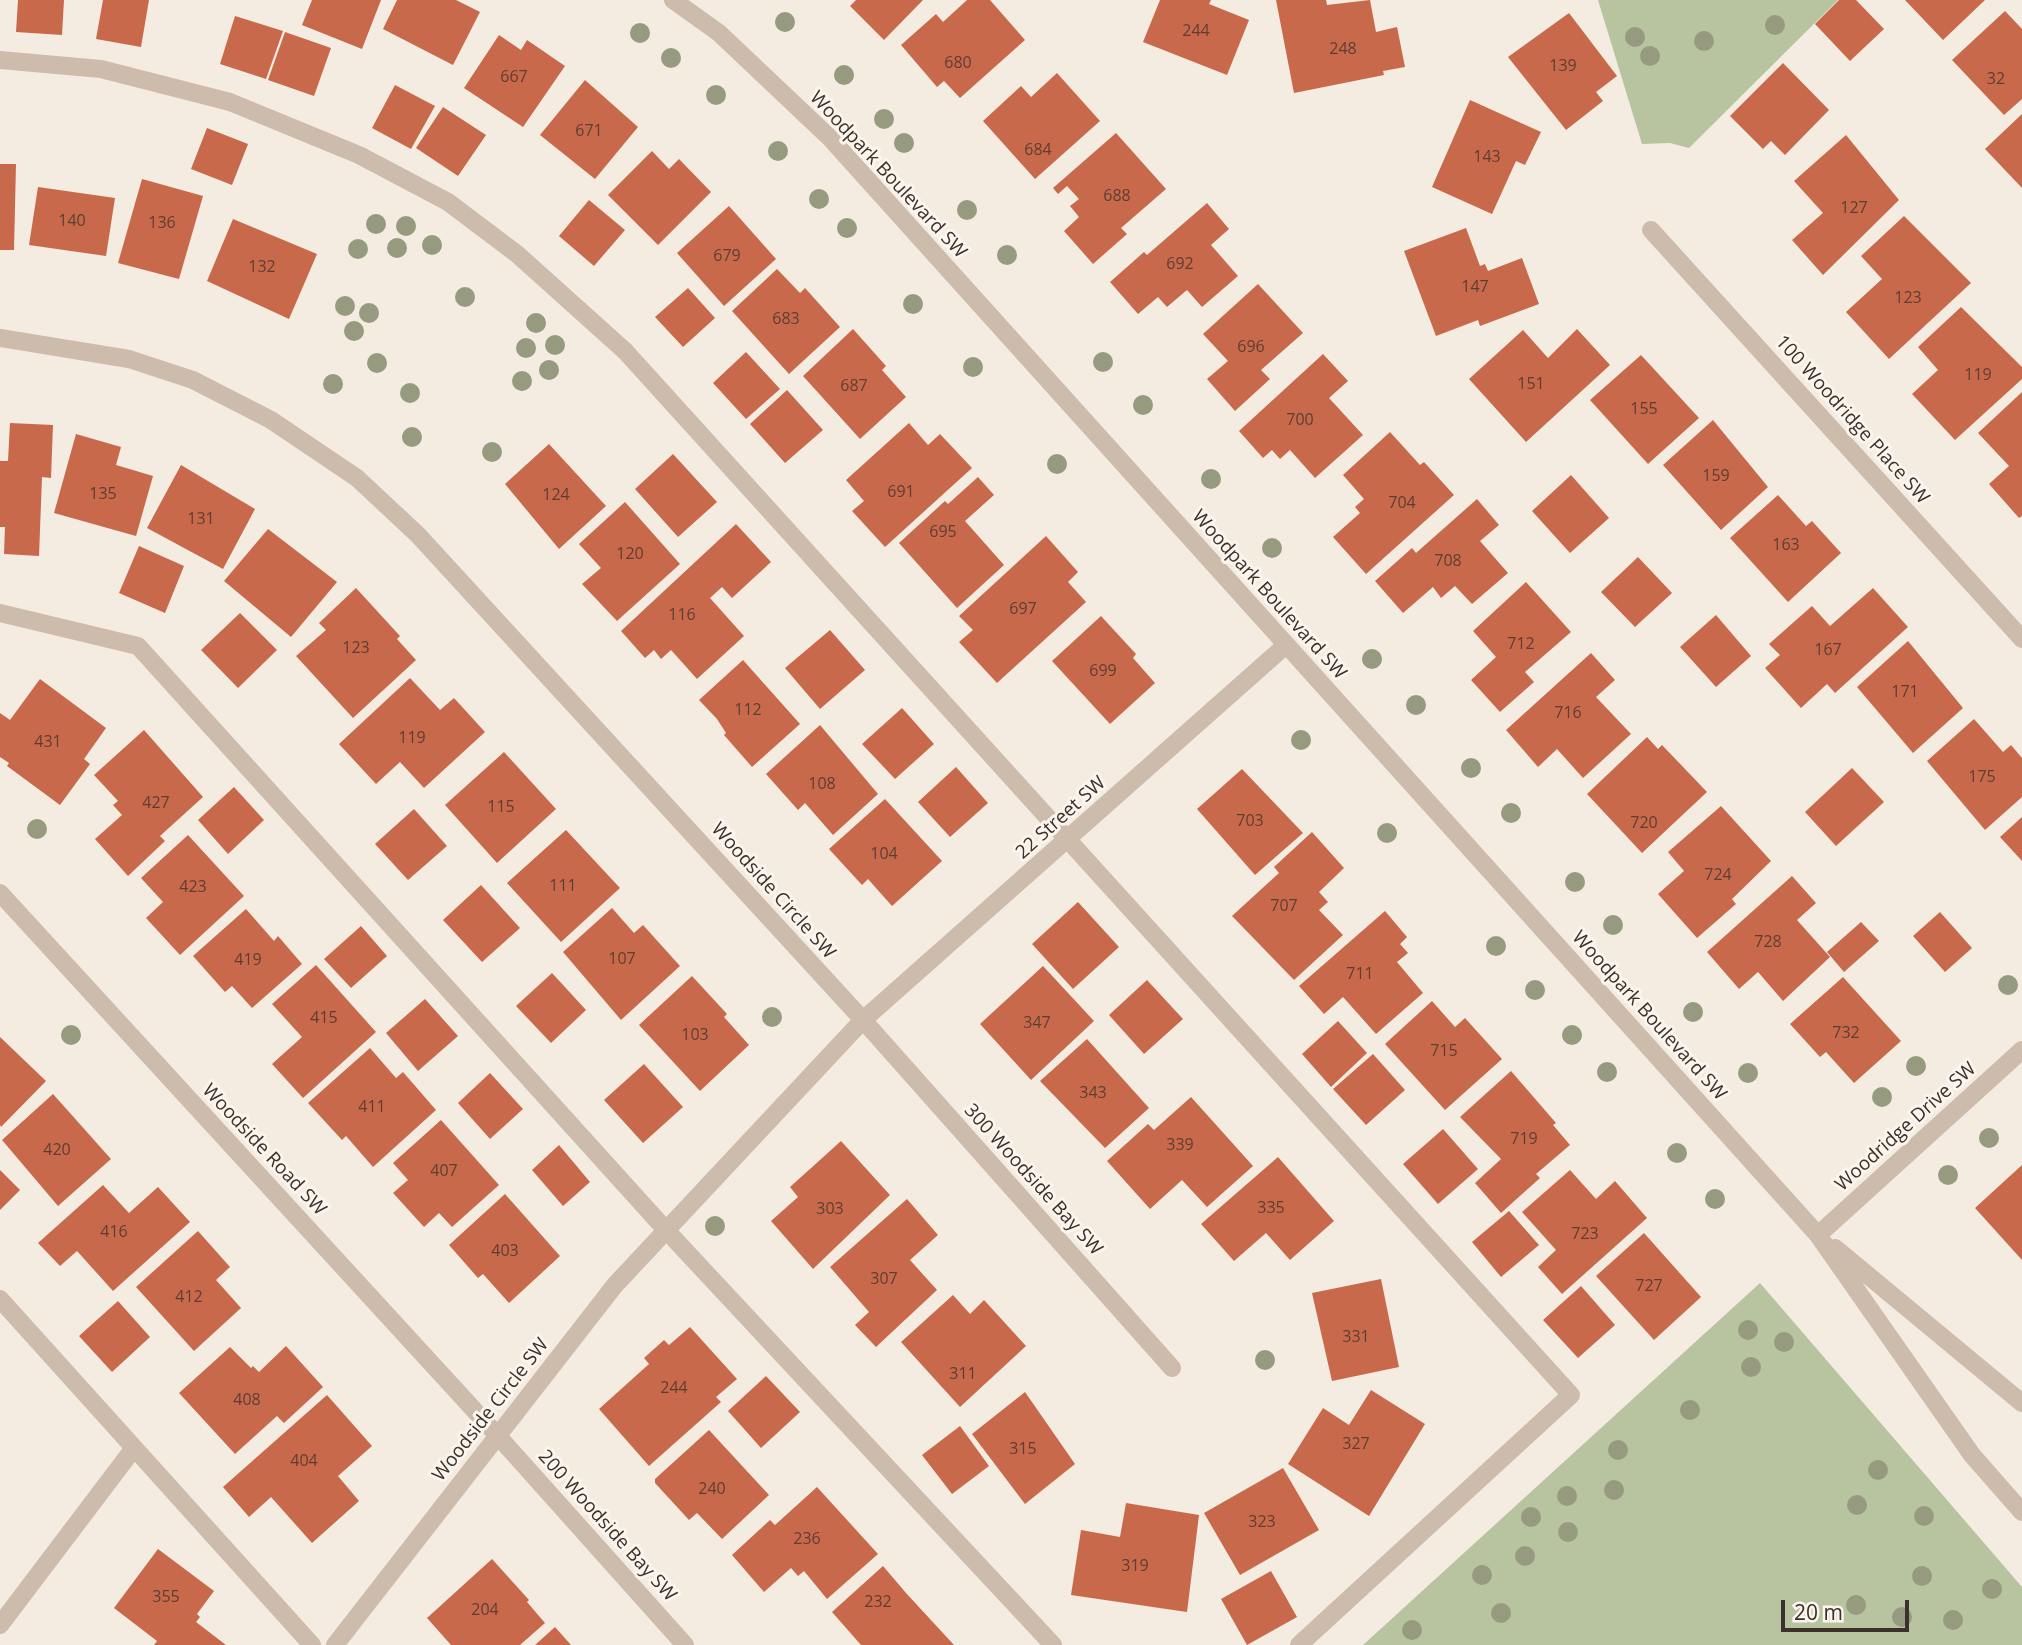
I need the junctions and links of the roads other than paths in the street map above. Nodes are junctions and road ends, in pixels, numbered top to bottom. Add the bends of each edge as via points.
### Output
1 (673, 0) edge
2 (0, 61) edge
3 (1651, 230) dead end
4 (0, 338) edge
5 (0, 613) edge
6 (2022, 639) edge
7 (1286, 646) junction
8 (1066, 842) junction
9 (0, 893) edge
10 (863, 1020) junction
11 (2022, 1050) edge
12 (664, 1229) junction
13 (1818, 1235) junction
14 (0, 1299) edge
15 (1172, 1368) dead end
16 (2022, 1403) edge
17 (498, 1436) junction
18 (134, 1448) junction
19 (2022, 1512) edge
20 (0, 1625) edge
21 (312, 1645) edge
22 (335, 1645) edge
23 (685, 1645) edge
24 (1053, 1645) edge
25 (1298, 1645) edge

1 - 7 street, Woodpark Boulevard SW via 719,33 830,138
2 - 8 street via 102,69 230,102 359,155 448,202 517,254 625,351
3 - 6 street, 100 Woodridge Place SW
4 - 10 street, Woodside Circle SW via 129,359 192,380 271,420 357,478 418,535
5 - 12 street via 138,646
7 - 8 street, 22 Street SW
7 - 13 street, Woodpark Boulevard SW
8 - 10 street, 22 Street SW
8 - 25 street via 1571,1395
9 - 17 street, Woodside Road SW
10 - 12 street, Woodside Circle SW
10 - 15 street, 300 Woodside Bay SW
11 - 13 street, Woodridge Drive SW
12 - 17 street, Woodside Circle SW
12 - 24 street
13 - 16 street, Woodpark Boulevard SW
13 - 19 street, Woodpark Boulevard SW via 1972,1455
14 - 18 street
17 - 22 street, Woodside Circle SW
17 - 23 street, 200 Woodside Bay SW
18 - 20 street
18 - 21 street

